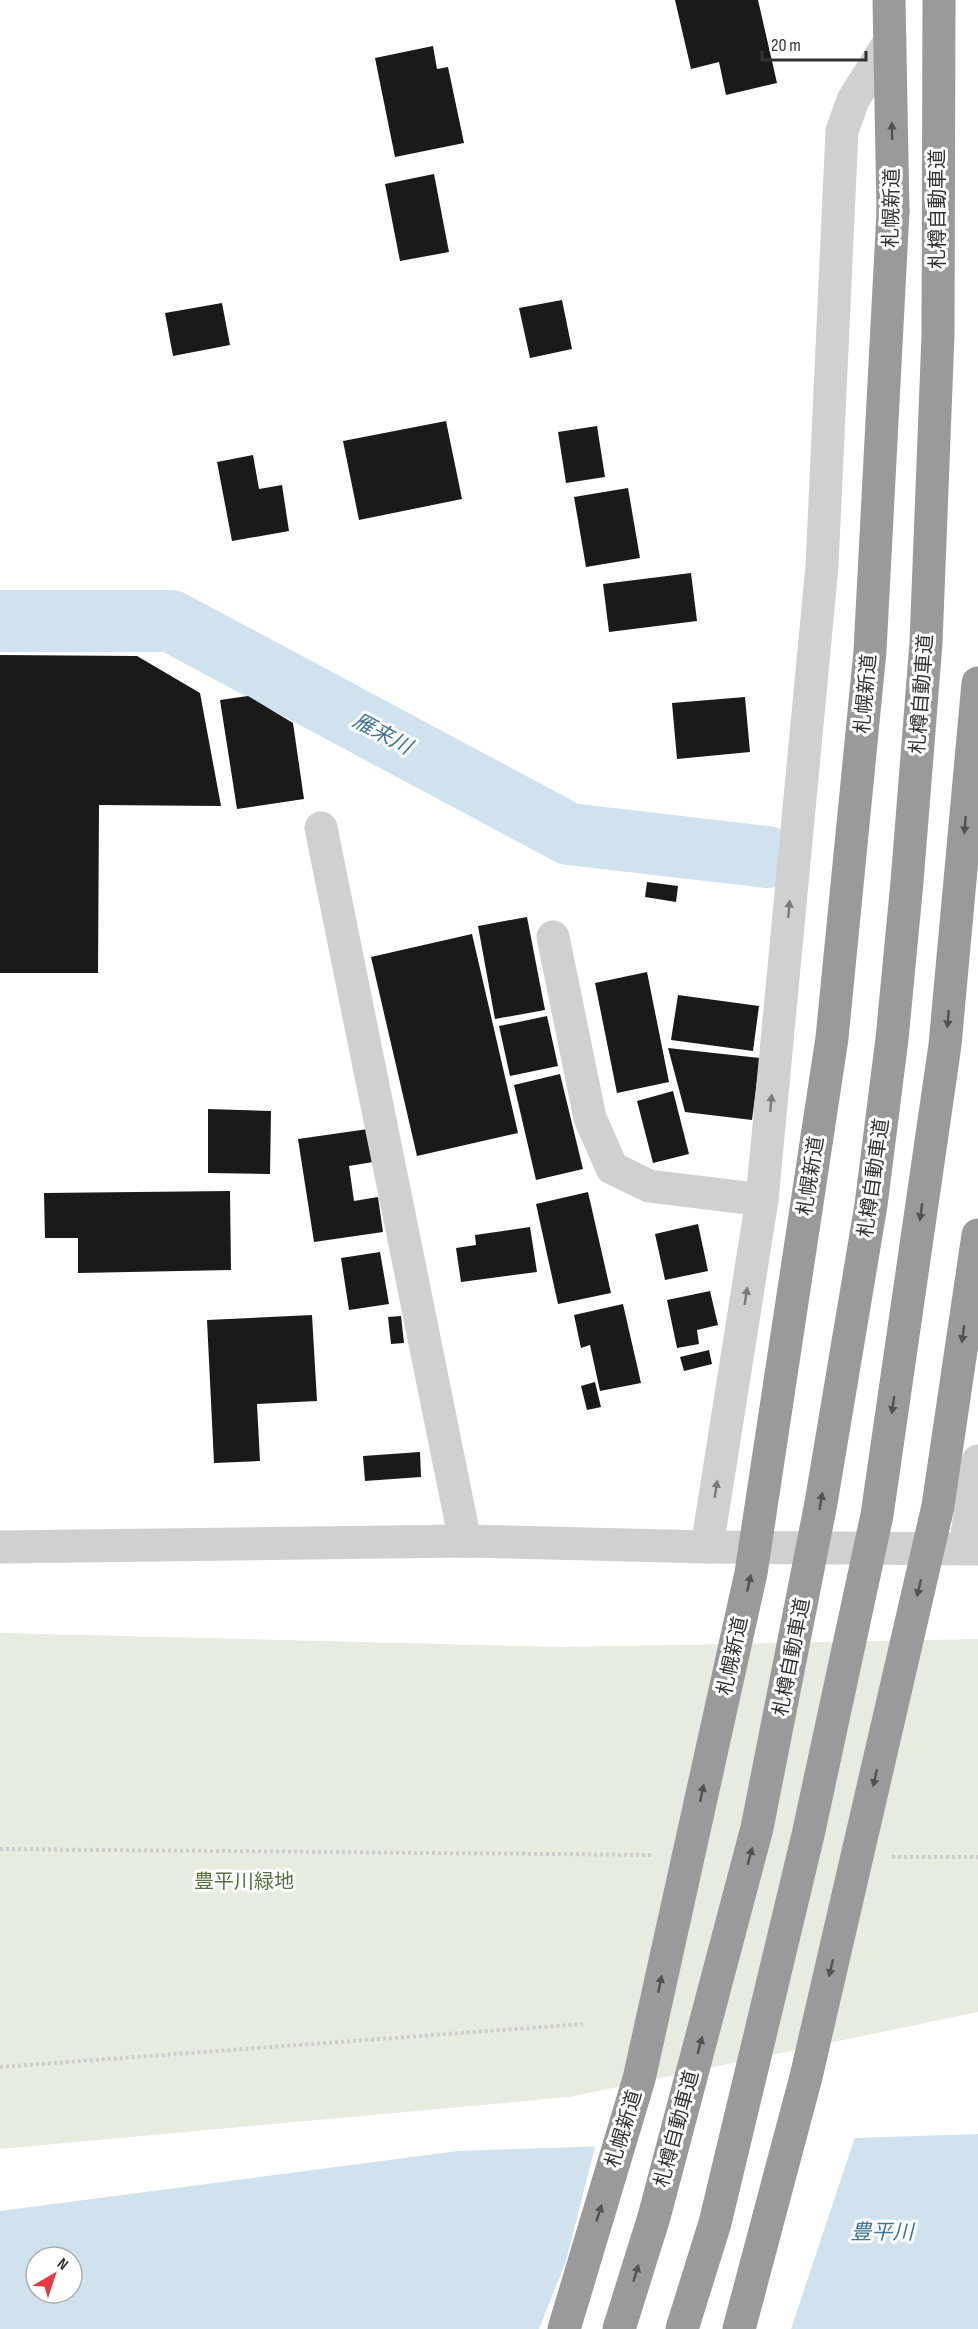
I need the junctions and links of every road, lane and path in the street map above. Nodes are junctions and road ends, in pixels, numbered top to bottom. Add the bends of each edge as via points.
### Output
1 (889, 0) edge
2 (939, 0) edge
3 (890, 41) junction
4 (978, 683) edge
5 (321, 828) dead end
6 (553, 937) dead end
7 (762, 1200) junction
8 (978, 1235) edge
9 (978, 1461) edge
10 (465, 1541) junction
11 (0, 1547) edge
12 (706, 1547) junction
13 (972, 1549) edge
14 (0, 1850) edge
15 (656, 1855) dead end
16 (883, 1857) dead end
17 (978, 1857) edge
18 (583, 2024) dead end
19 (0, 2067) edge
20 (564, 2329) edge
21 (619, 2329) edge
22 (682, 2329) edge
23 (738, 2329) edge

1 - 3 highway, 札幌新道
21 -> 2 highway, 札樽自動車道, bridge via 654,2217 757,1828 815,1536 872,1193 896,1005 926,643 938,335
7 -> 3 street via 822,566 842,131 853,100
20 -> 3 highway, 札幌新道, bridge via 639,2079 751,1573 832,1038 870,651 893,211
4 -> 22 highway, bridge via 945,1044 877,1515 803,1858 715,2223
5 - 10 street
6 - 7 street via 590,1118 612,1168 649,1186
12 -> 7 street
8 -> 23 highway, bridge via 938,1506 806,2077
9 - 13 street
10 - 11 street
10 - 12 street
12 - 13 street
14 - 15 path
16 - 17 path
18 - 19 path

